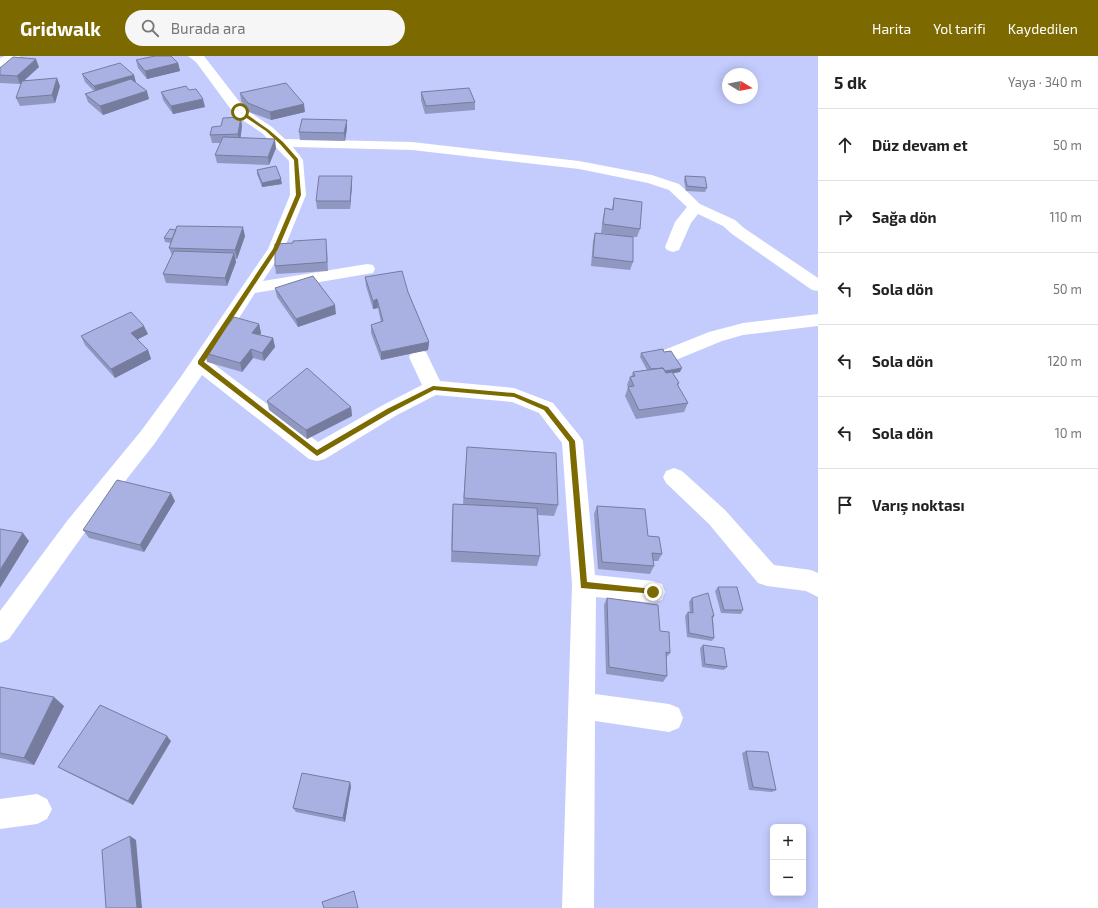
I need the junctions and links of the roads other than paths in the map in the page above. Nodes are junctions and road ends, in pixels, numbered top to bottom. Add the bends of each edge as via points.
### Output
1 (14, 56) edge
2 (194, 56) edge
3 (0, 63) edge
4 (281, 143) junction
5 (695, 207) junction
6 (673, 247) dead end
7 (367, 269) dead end
8 (818, 286) edge
9 (249, 289) junction
10 (818, 320) edge
11 (671, 355) edge
12 (419, 357) edge
13 (200, 362) junction
14 (433, 388) junction
15 (674, 477) dead end
16 (584, 585) junction
17 (818, 586) edge
18 (653, 592) dead end
19 (0, 631) edge
20 (581, 705) junction
21 (669, 718) dead end
22 (37, 809) dead end
23 (0, 814) edge
24 (578, 908) edge

1 - 3 street
2 - 4 street via 200,58 240,112
4 - 5 street via 412,146 579,165 652,179 674,187
4 - 9 street via 296,160 298,195 276,249
5 - 6 street via 683,222
5 - 8 street via 729,223 738,232
7 - 9 street
9 - 13 street
10 - 11 street via 743,328
12 - 14 street
13 - 14 street via 317,453
13 - 19 street via 148,436 74,528
14 - 16 street via 514,395 546,408 572,441
15 - 17 street via 717,517 767,575 811,581
16 - 18 street
16 - 20 street
20 - 21 street
20 - 24 street
22 - 23 street

